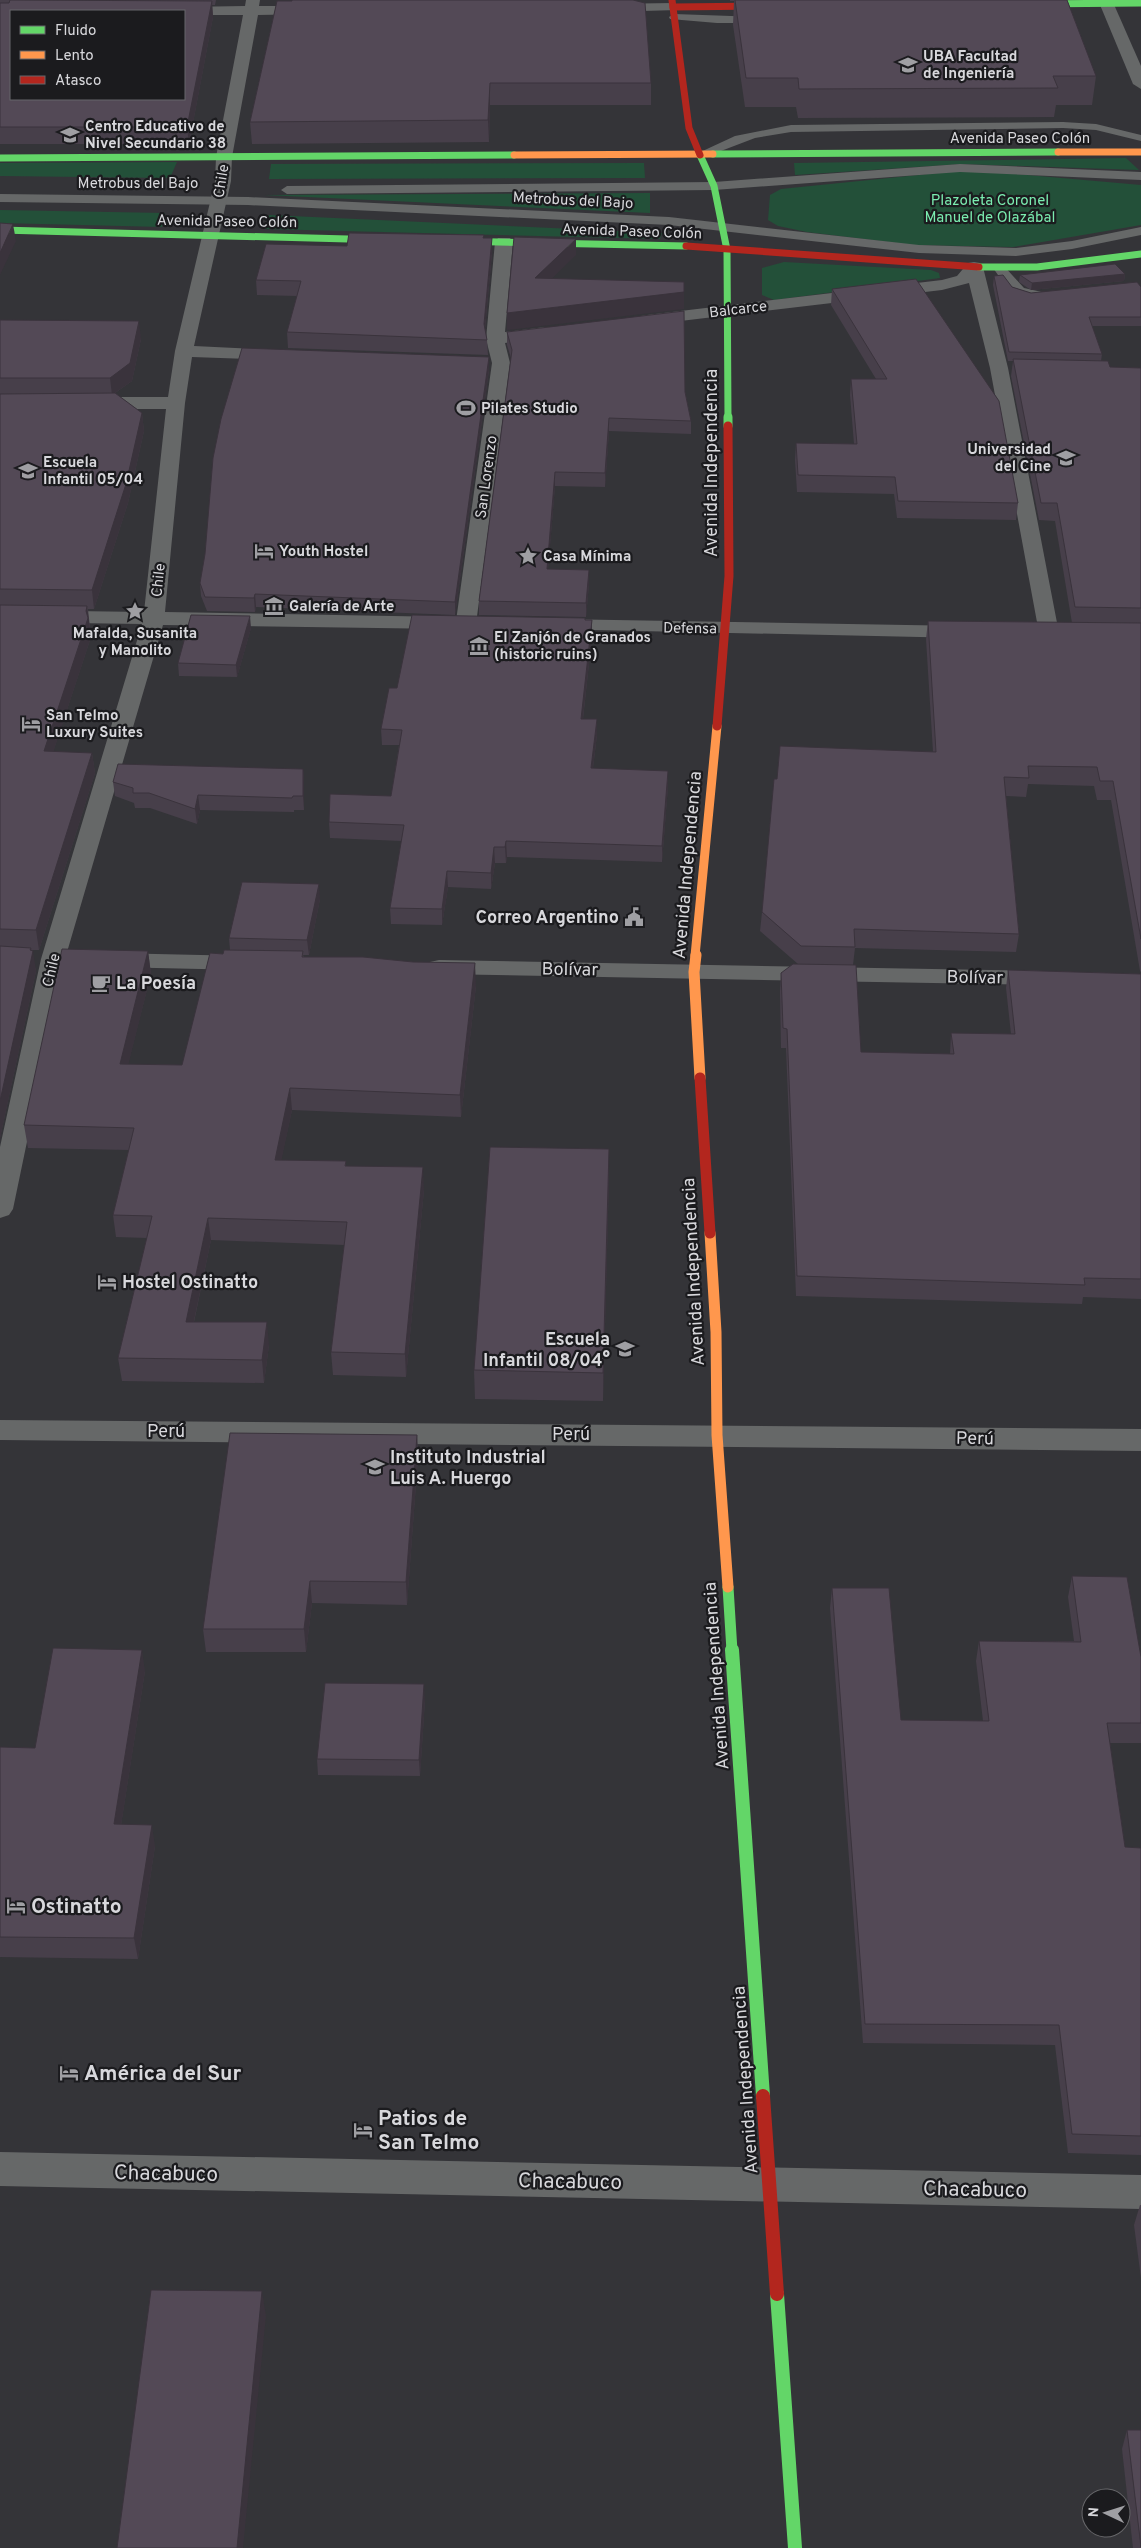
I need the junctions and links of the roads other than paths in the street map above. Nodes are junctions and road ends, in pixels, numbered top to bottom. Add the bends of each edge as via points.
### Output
1 (1106, 2) edge
2 (1141, 3) edge
3 (1022, 4) edge
4 (1081, 4) junction
5 (252, 5) edge
6 (786, 6) edge
7 (595, 8) edge
8 (673, 8) edge
9 (330, 10) edge
10 (185, 11) edge
11 (1034, 15) edge
12 (776, 19) edge
13 (1138, 68) edge
14 (1141, 84) edge
15 (1141, 138) edge
16 (1141, 152) edge
17 (700, 155) junction
18 (224, 156) junction
19 (0, 158) edge
20 (1141, 176) edge
21 (714, 186) junction
22 (0, 188) edge
23 (220, 195) junction
24 (0, 198) edge
25 (724, 227) junction
26 (0, 230) edge
27 (1141, 230) edge
28 (209, 236) junction
29 (398, 240) edge
30 (446, 241) edge
31 (504, 242) junction
32 (727, 250) junction
33 (1141, 254) edge
34 (974, 267) junction
35 (999, 268) junction
36 (1048, 294) edge
37 (727, 310) junction
38 (630, 322) edge
39 (562, 330) edge
40 (495, 338) junction
41 (184, 351) junction
42 (293, 355) edge
43 (481, 362) edge
44 (501, 363) junction
45 (68, 403) edge
46 (176, 403) junction
47 (0, 616) edge
48 (154, 619) junction
49 (536, 625) edge
50 (726, 628) junction
51 (981, 632) edge
52 (1049, 633) edge
53 (26, 959) edge
54 (73, 959) junction
55 (270, 963) edge
56 (418, 966) edge
57 (694, 972) junction
58 (1065, 979) edge
59 (0, 1209) edge
60 (0, 1430) edge
61 (717, 1435) junction
62 (1141, 1440) edge
63 (0, 2169) edge
64 (770, 2186) junction
65 (1141, 2192) edge
66 (795, 2548) edge

1 - 2 main road
1 - 4 main road
1 - 13 street
3 - 4 main road
4 - 11 lane via 1067,14
5 - 9 street
5 - 10 street
5 - 18 street, Chile
6 - 8 main road
7 - 8 street
8 - 12 lane via 716,20
8 - 17 main road, Avenida Independencia via 690,128
13 - 14 street
15 - 17 lane via 1096,127 1063,125 806,127 766,130
16 - 17 main road, Avenida Paseo Colón
17 - 18 main road, Avenida Paseo Colón
17 - 21 main road, Avenida Independencia
18 - 19 main road, Avenida Paseo Colón
18 - 23 street, Chile
20 - 21 lane, Metrobus del Bajo via 960,168
21 - 23 lane, Metrobus del Bajo
21 - 25 main road, Avenida Independencia
22 - 23 lane, Metrobus del Bajo
23 - 24 lane, Metrobus del Bajo
23 - 25 lane, Metrobus del Bajo via 669,221
23 - 28 street, Chile
25 - 27 lane, Metrobus del Bajo via 919,249 1016,252 1072,245
25 - 32 main road, Avenida Independencia
26 - 28 main road, Avenida Paseo Colón
28 - 29 main road, Avenida Paseo Colón
28 - 41 street, Chile
30 - 31 main road, Avenida Paseo Colón
31 - 32 main road, Avenida Paseo Colón via 670,245
31 - 40 street, San Lorenzo
32 - 34 main road, Avenida Paseo Colón
32 - 37 main road, Avenida Independencia
33 - 35 main road, Avenida Paseo Colón via 1037,267
34 - 35 main road, Avenida Paseo Colón
34 - 37 street, Balcarce via 963,280 942,285
34 - 52 street via 1009,369
35 - 36 lane via 1023,295
37 - 38 street, Balcarce
37 - 50 main road, Avenida Independencia via 729,576
39 - 40 street
40 - 44 street, San Lorenzo
41 - 42 street
41 - 46 street, Chile
43 - 44 street
44 - 48 street, San Lorenzo via 476,624
45 - 46 street
46 - 48 street, Chile
47 - 48 street
48 - 54 street, Chile
49 - 50 street, Defensa
50 - 51 street, Defensa
50 - 57 main road, Avenida Independencia
53 - 54 street
54 - 55 street
54 - 59 street, Chile
56 - 57 street, Bolívar
57 - 58 street, Bolívar
57 - 61 main road, Avenida Independencia via 716,1332
60 - 61 street, Perú
61 - 62 street, Perú
61 - 64 main road, Avenida Independencia
63 - 64 street, Chacabuco
64 - 65 street, Chacabuco
64 - 66 main road, Avenida Independencia

